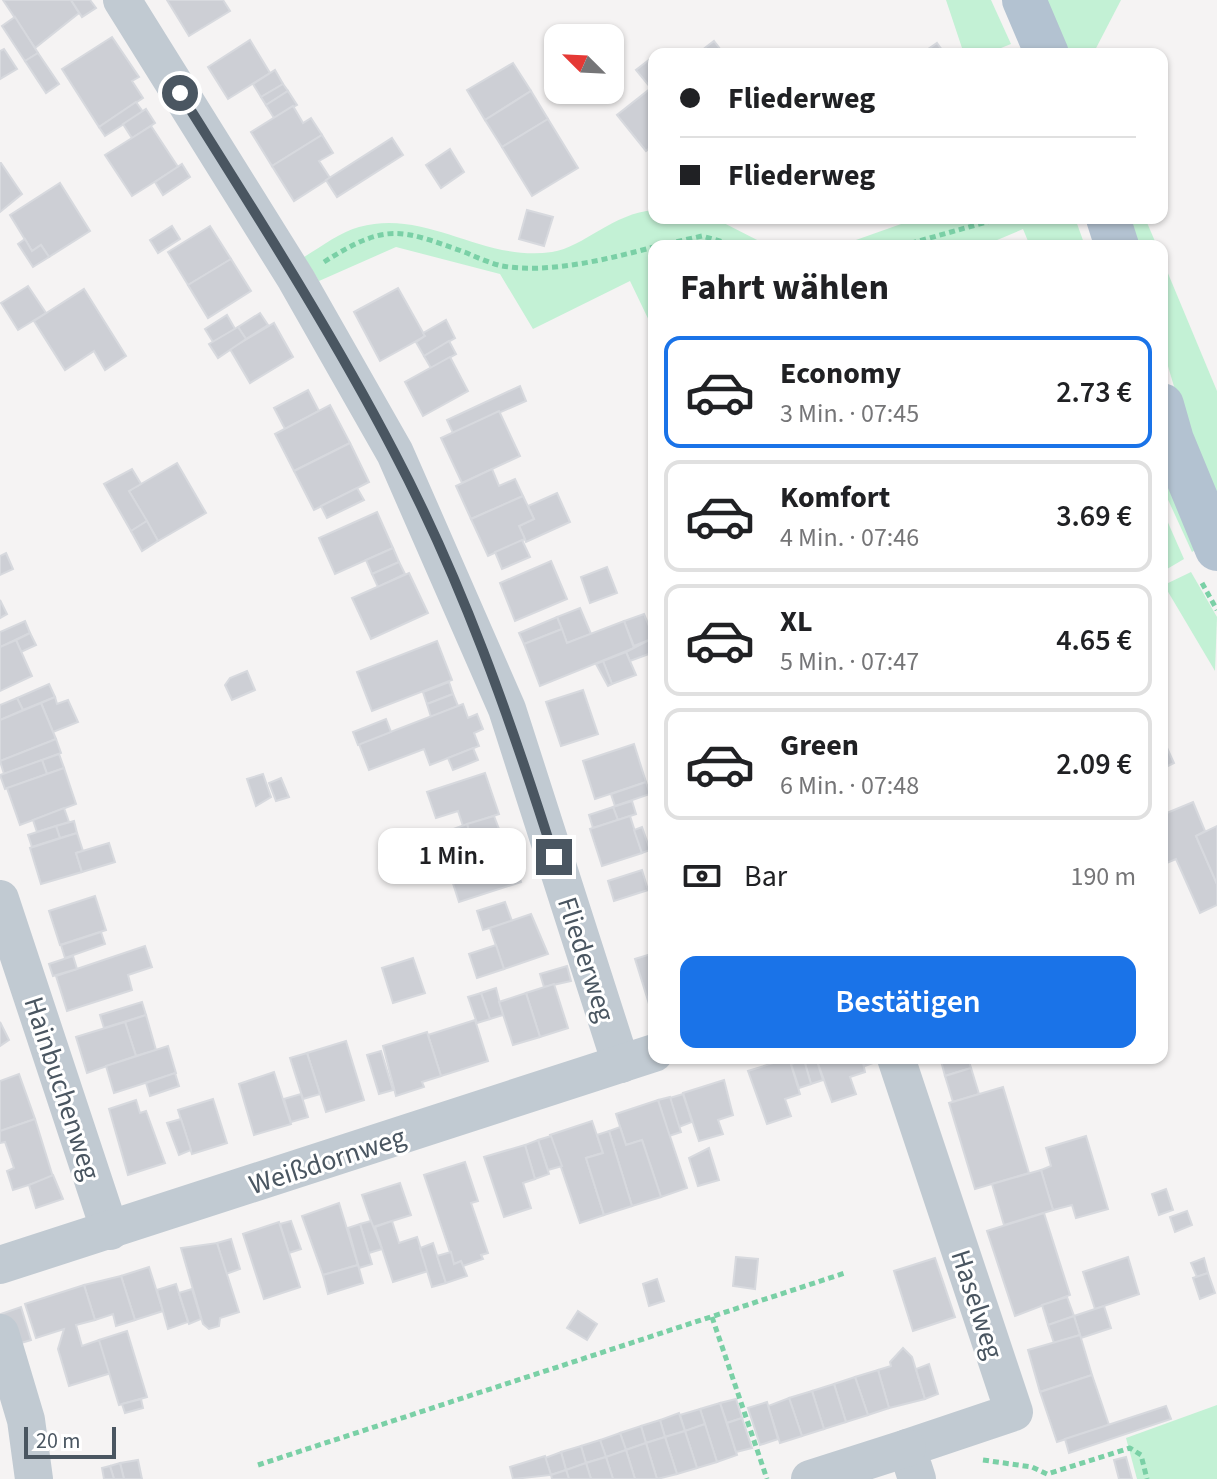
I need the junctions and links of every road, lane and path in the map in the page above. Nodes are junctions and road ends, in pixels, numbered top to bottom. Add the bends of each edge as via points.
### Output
1 (122, 0) edge
2 (1024, 0) edge
3 (1044, 48) edge
4 (980, 224) edge
5 (683, 240) edge
6 (716, 240) edge
7 (922, 240) edge
8 (648, 248) edge
9 (296, 279) junction
10 (1168, 426) edge
11 (1217, 549) edge
12 (0, 899) edge
13 (637, 1058) edge
14 (898, 1064) edge
15 (110, 1231) junction
16 (0, 1265) edge
17 (845, 1273) dead end
18 (712, 1317) junction
19 (0, 1333) edge
20 (969, 1457) dead end
21 (912, 1463) edge
22 (258, 1465) dead end
23 (34, 1479) edge
24 (767, 1479) edge
25 (810, 1479) edge
26 (1147, 1479) edge

1 - 9 street, Fliederweg
2 - 3 main road
4 - 7 path
5 - 6 path
8 - 9 path via 593,260 514,267 418,235 385,232
9 - 13 street, Fliederweg via 395,453 484,651
10 - 11 main road
12 - 15 street, Hainbuchenweg
13 - 15 street, Weißdornweg
14 - 21 street, Haselweg via 1014,1412
15 - 16 street, Weißdornweg
17 - 18 path
18 - 22 path
18 - 24 path
19 - 23 street via 26,1420
20 - 26 path via 1047,1474 1130,1448 1141,1455
21 - 25 street

